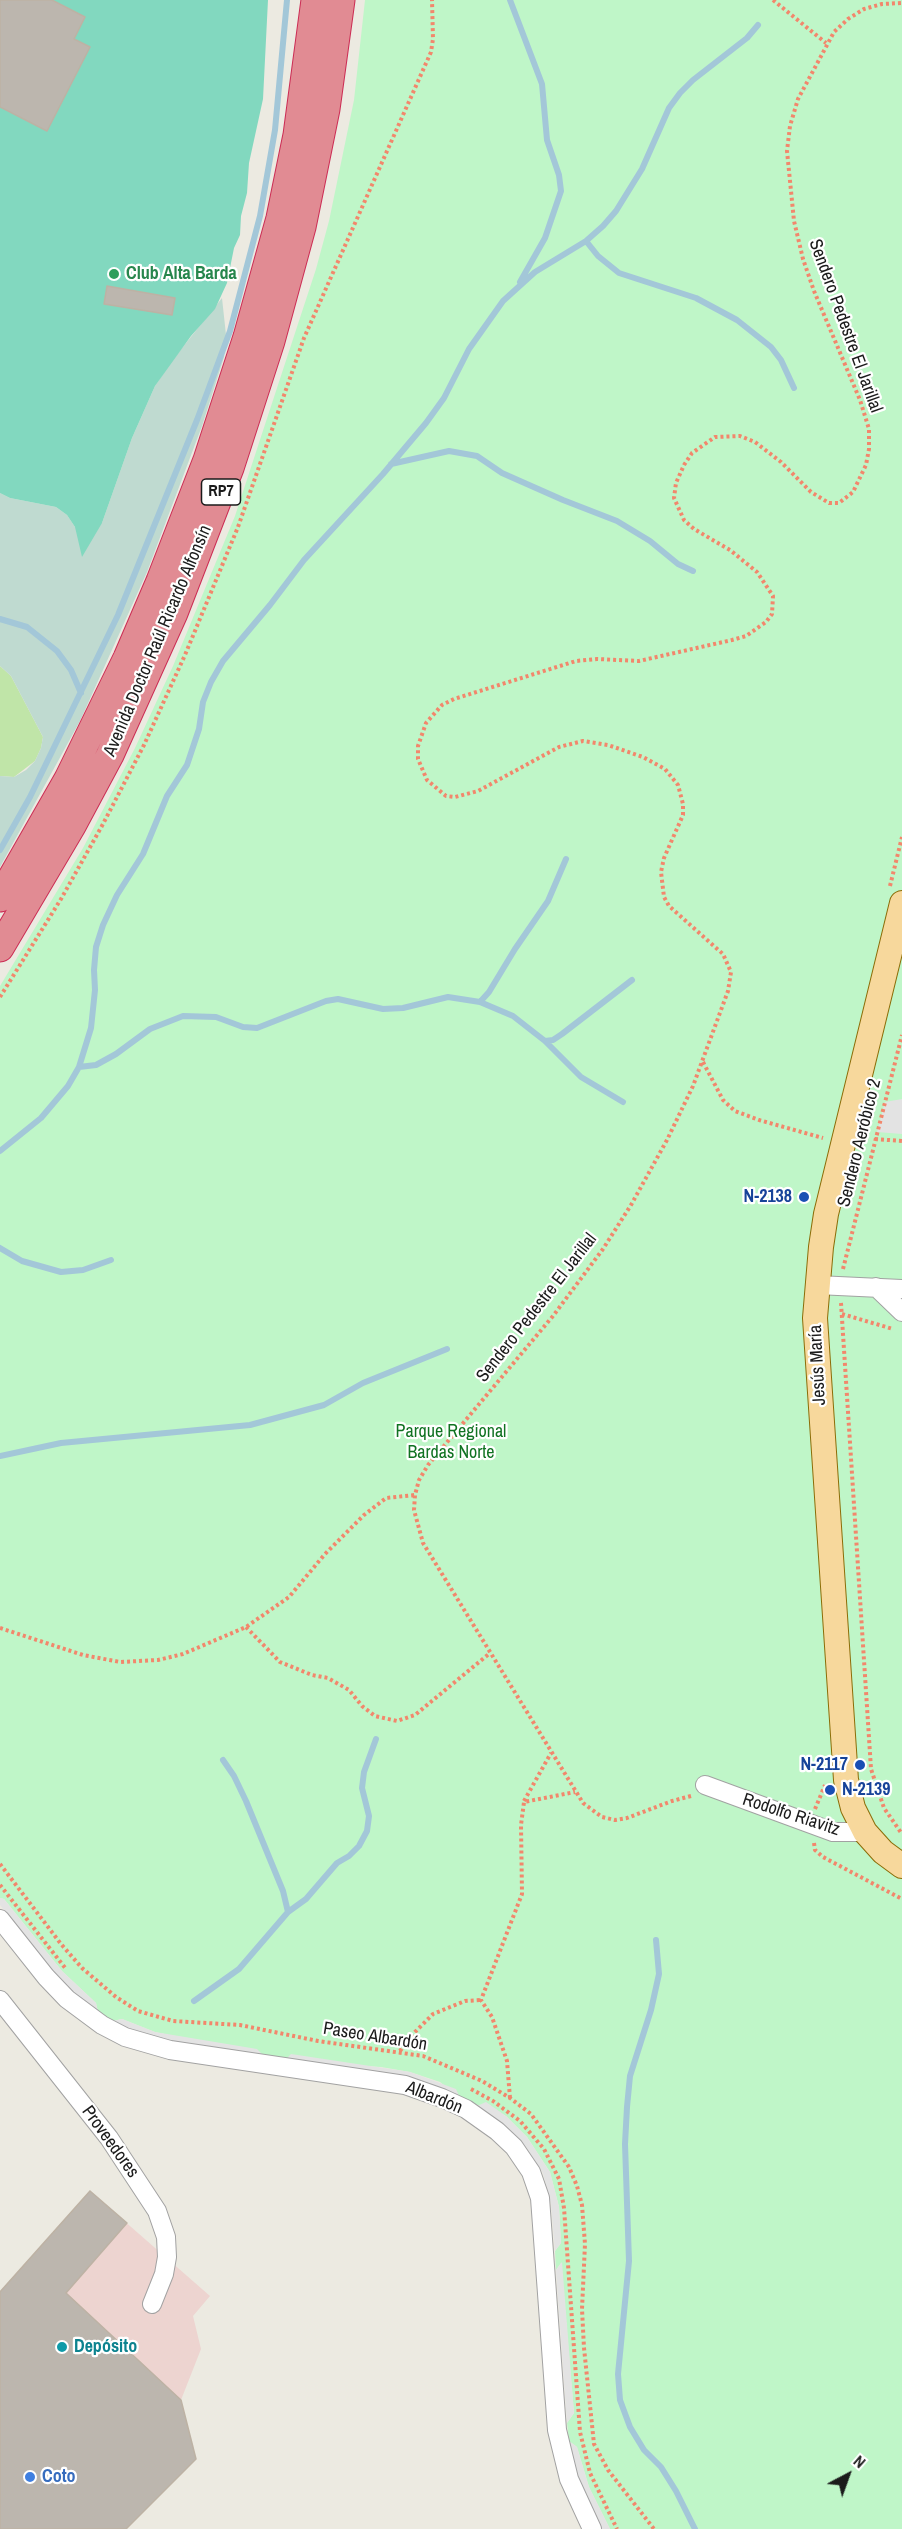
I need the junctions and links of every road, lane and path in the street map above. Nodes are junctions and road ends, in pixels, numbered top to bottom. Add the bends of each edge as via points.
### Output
1 (341, 0) edge
2 (773, 0) edge
3 (314, 2) edge
4 (902, 3) edge
5 (826, 43) junction
6 (0, 898) edge
7 (902, 903) edge
8 (0, 948) edge
9 (902, 1035) edge
10 (703, 1061) junction
11 (827, 1139) dead end
12 (875, 1139) junction
13 (902, 1141) edge
14 (844, 1258) dead end
15 (817, 1285) junction
16 (876, 1287) junction
17 (902, 1289) edge
18 (902, 1312) edge
19 (901, 1331) edge
20 (415, 1495) junction
21 (246, 1627) junction
22 (0, 1628) edge
23 (490, 1653) junction
24 (551, 1752) junction
25 (701, 1791) joint
26 (575, 1792) junction
27 (524, 1802) junction
28 (865, 1832) junction
29 (902, 1834) edge
30 (815, 1850) dead end
31 (0, 1864) edge
32 (902, 1866) edge
33 (0, 1885) edge
34 (902, 1899) edge
35 (0, 1918) edge
36 (72, 1975) dead end
37 (0, 2000) edge
38 (481, 2000) junction
39 (400, 2051) junction
40 (463, 2085) dead end
41 (510, 2098) junction
42 (152, 2304) dead end
43 (592, 2529) edge
44 (617, 2529) edge
45 (654, 2529) edge

1 - 8 highway, Avenida Doctor Raúl Ricardo Alfonsín / RP7 via 327,109 302,227 272,341 227,477 174,613 110,754
2 - 5 path
3 - 6 highway, Avenida Doctor Raúl Ricardo Alfonsín / RP7 via 297,135 280,218 207,460 127,658 68,779
4 - 5 path, Sendero Pedestre El Jarillal via 864,9 848,19
5 - 10 path, Sendero Pedestre El Jarillal via 789,126 788,180 802,259 869,429 869,449 860,482 848,499 829,503 755,442 728,435 704,443 692,453 676,483 678,509 694,529 757,572 773,596 772,614 766,622 752,633 732,640 639,661 576,661 454,699 442,705 426,723 418,746 418,759 428,780 446,796 466,796 560,747 583,741 644,757 673,776 683,804 679,826 664,858 664,897 723,954 731,972
7 - 15 main road, Jesús María via 830,1196
9 - 12 path, Sendero Aeróbico 2
10 - 11 path via 723,1100 735,1111
10 - 20 path, Sendero Pedestre El Jarillal via 663,1148 603,1249 553,1316 438,1452 419,1480
12 - 13 path
12 - 14 path, Sendero Aeróbico 2
15 - 16 street
15 - 28 main road, Jesús María via 816,1342 846,1780 853,1808
16 - 17 street
16 - 18 street
19 - 29 path via 842,1314 871,1769 884,1808
20 - 21 path via 386,1498 364,1515 289,1597
20 - 23 path, Sendero Pedestre El Jarillal via 414,1510 423,1543
21 - 22 path via 183,1654 120,1662 83,1655
21 - 23 path via 280,1662 328,1678 350,1690 375,1716 397,1720 415,1714
23 - 24 path, Sendero Pedestre El Jarillal
24 - 26 path, Sendero Pedestre El Jarillal
24 - 27 path
25 - 26 path, Sendero Pedestre El Jarillal via 615,1820 592,1811
25 - 28 street, Rodolfo Riavitz via 833,1832
26 - 27 path
27 - 38 path via 522,1894
28 - 32 main road, Rodolfo Riavitz
30 - 34 path
31 - 39 path, Paseo Albardón via 82,1968 138,2011 173,2021 234,2024 318,2042
33 - 36 path
35 - 43 street, Albardón via 56,1988 78,2008 125,2037 170,2050 405,2085 466,2109 514,2146 531,2172 540,2198 558,2430 569,2479
37 - 42 street, Proveedores via 109,2138 157,2211 166,2237 167,2257
38 - 39 path via 465,2001 433,2014
38 - 41 path via 492,2017 507,2061
39 - 41 path, Paseo Albardón via 436,2060
40 - 44 path via 520,2121 544,2149 560,2178 580,2432 590,2473
41 - 45 path, Paseo Albardón via 540,2124 577,2186 585,2231 583,2325 592,2435 608,2470

